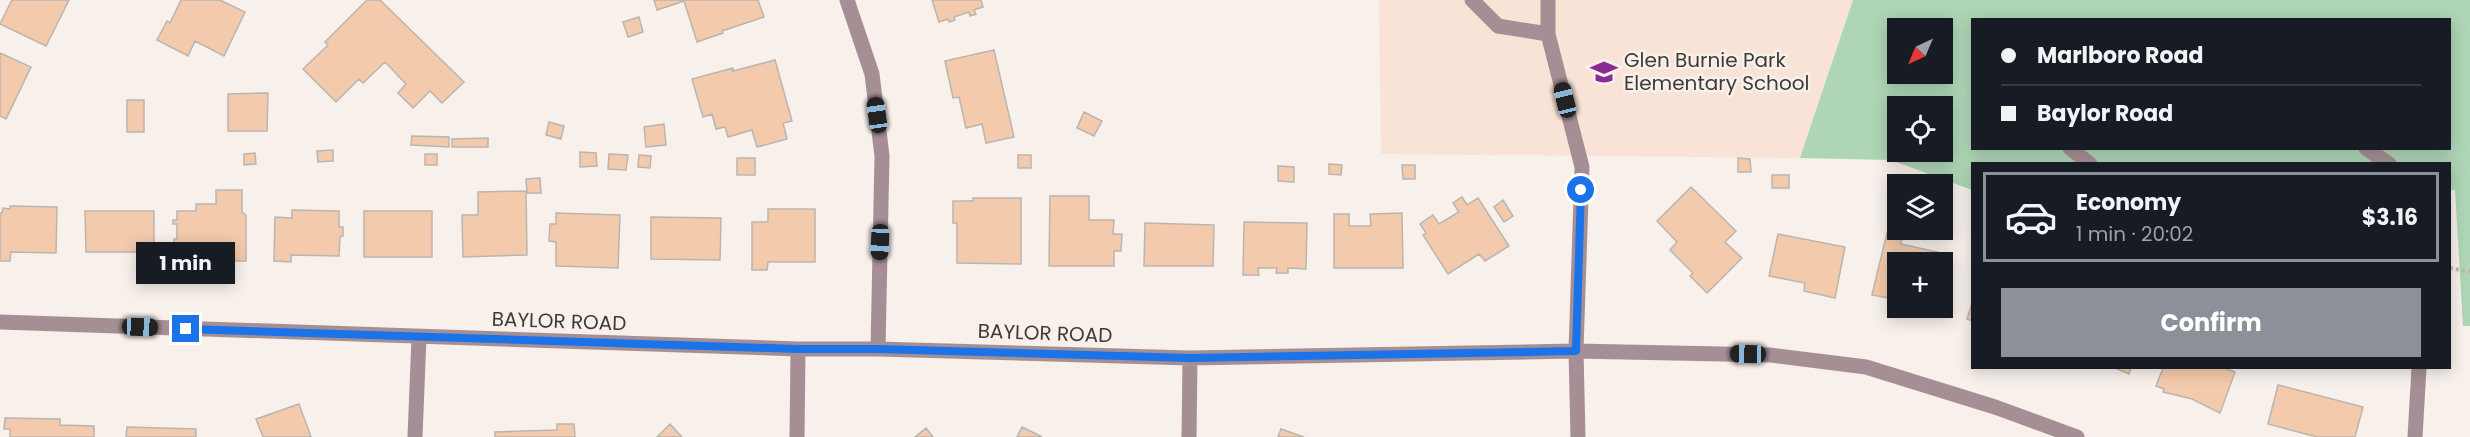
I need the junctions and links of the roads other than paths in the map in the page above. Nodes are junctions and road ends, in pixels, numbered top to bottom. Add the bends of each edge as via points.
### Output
1 (847, 0) edge
2 (1472, 0) edge
3 (1548, 0) edge
4 (1548, 34) junction
5 (2072, 150) edge
6 (2366, 154) edge
7 (2088, 162) edge
8 (2384, 162) edge
9 (0, 322) edge
10 (419, 337) junction
11 (798, 349) junction
12 (878, 349) junction
13 (1576, 351) junction
14 (1190, 358) junction
15 (2419, 369) edge
16 (415, 437) edge
17 (797, 437) edge
18 (1189, 437) edge
19 (1578, 437) edge
20 (2077, 437) edge
21 (2415, 437) edge

1 - 12 street via 872,74 882,156
2 - 4 street via 1498,26
3 - 4 street
4 - 13 street via 1582,167
5 - 7 street
6 - 8 street
9 - 10 street, BAYLOR ROAD
10 - 11 street, BAYLOR ROAD
10 - 16 street
11 - 12 street, BAYLOR ROAD
11 - 17 street
12 - 14 street, BAYLOR ROAD
13 - 14 street, BAYLOR ROAD
13 - 19 street
13 - 20 street, BAYLOR ROAD via 1770,355 1866,368 1995,407
14 - 18 street
15 - 21 street

